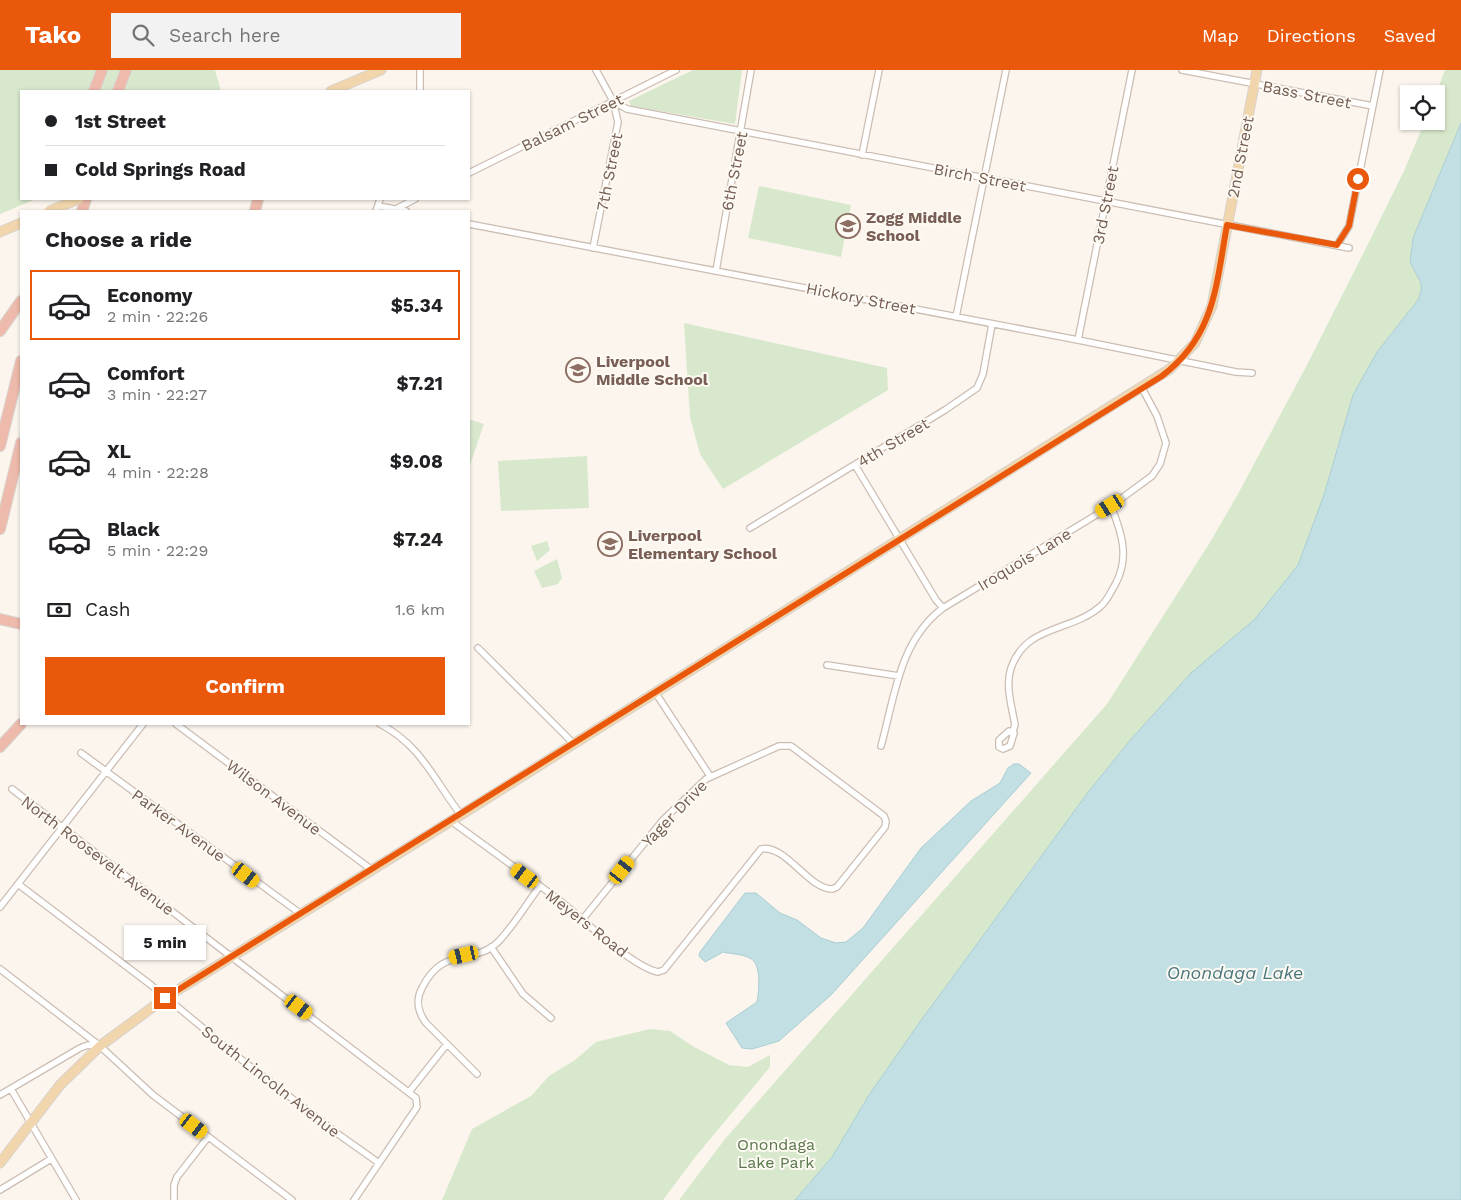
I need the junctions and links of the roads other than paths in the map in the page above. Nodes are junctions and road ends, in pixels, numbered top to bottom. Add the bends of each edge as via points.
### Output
1 (102, 70) edge
2 (126, 70) edge
3 (381, 70) edge
4 (420, 70) edge
5 (596, 70) edge
6 (676, 70) edge
7 (751, 70) edge
8 (879, 70) edge
9 (1006, 70) edge
10 (1132, 70) edge
11 (1182, 70) edge
12 (1258, 70) edge
13 (1380, 70) edge
14 (1255, 84) junction
15 (94, 90) edge
16 (118, 90) edge
17 (333, 90) edge
18 (420, 90) edge
19 (613, 101) junction
20 (1372, 106) junction
21 (742, 132) junction
22 (862, 155) junction
23 (470, 172) edge
24 (984, 178) junction
25 (77, 200) edge
26 (413, 200) edge
27 (1105, 200) junction
28 (377, 208) edge
29 (396, 209) junction
30 (52, 210) edge
31 (401, 210) edge
32 (20, 223) edge
33 (470, 224) edge
34 (1227, 225) junction
35 (0, 232) edge
36 (1337, 245) junction
37 (594, 248) junction
38 (1349, 248) dead end
39 (716, 271) junction
40 (20, 302) edge
41 (956, 317) junction
42 (992, 324) junction
43 (0, 331) edge
44 (1078, 340) junction
45 (1181, 360) junction
46 (20, 365) edge
47 (1252, 373) dead end
48 (1142, 388) junction
49 (0, 446) edge
50 (20, 447) edge
51 (855, 465) junction
52 (1110, 506) junction
53 (750, 528) dead end
54 (0, 529) edge
55 (900, 539) junction
56 (943, 608) junction
57 (0, 615) edge
58 (0, 619) edge
59 (20, 619) edge
60 (20, 624) edge
61 (478, 648) dead end
62 (827, 665) dead end
63 (899, 676) junction
64 (655, 692) junction
65 (20, 725) edge
66 (142, 725) edge
67 (177, 725) edge
68 (382, 725) edge
69 (1013, 731) dead end
70 (574, 744) junction
71 (881, 746) dead end
72 (0, 747) edge
73 (81, 753) dead end
74 (106, 771) junction
75 (710, 776) junction
76 (12, 789) dead end
77 (461, 815) junction
78 (451, 821) junction
79 (62, 828) junction
80 (372, 870) junction
81 (18, 884) junction
82 (540, 886) junction
83 (0, 907) edge
84 (301, 914) junction
85 (582, 920) junction
86 (491, 947) junction
87 (233, 956) junction
88 (0, 969) edge
89 (165, 998) junction
90 (551, 1018) dead end
91 (447, 1044) junction
92 (100, 1046) junction
93 (477, 1074) dead end
94 (11, 1089) junction
95 (409, 1092) junction
96 (0, 1095) edge
97 (30, 1125) junction
98 (208, 1137) junction
99 (51, 1159) junction
100 (0, 1163) edge
101 (379, 1163) junction
102 (0, 1190) edge
103 (76, 1200) edge
104 (174, 1200) edge
105 (292, 1200) edge
106 (354, 1200) edge

1 - 15 highway
2 - 16 highway
3 - 17 main road
4 - 18 street
5 - 19 street, 7th Street
6 - 19 street, Balsam Street
7 - 21 street, 6th Street
8 - 22 street
9 - 24 street
10 - 27 street, 3rd Street
11 - 14 street, Bass Street
12 - 14 main road, 2nd Street
13 - 20 street
14 - 20 street, Bass Street
14 - 34 main road, 2nd Street
19 - 21 street, Birch Street via 627,109
19 - 23 street, Balsam Street
19 - 37 street, 7th Street via 618,122
20 - 36 street via 1349,226
21 - 22 street, Birch Street
21 - 39 street, 6th Street
22 - 24 street, Birch Street
24 - 27 street, Birch Street
24 - 41 street
25 - 30 main road, bridge
26 - 29 street
27 - 34 street, Birch Street
27 - 44 street, 3rd Street
28 - 29 street
29 - 31 street
32 - 35 main road
33 - 37 street, Hickory Street
34 - 36 street, Birch Street
34 - 45 main road, 2nd Street via 1212,306 1195,343
36 - 38 street, Birch Street
37 - 39 street, Hickory Street
39 - 41 street, Hickory Street
40 - 43 highway
41 - 42 street, Hickory Street
42 - 44 street, Hickory Street
42 - 51 street, 4th Street via 983,374 976,388
44 - 45 street, Hickory Street
45 - 47 street, Hickory Street
45 - 48 main road, 2nd Street
46 - 49 highway
48 - 52 street, Iroquois Lane via 1165,434 1165,452 1152,476
48 - 55 main road, 2nd Street
50 - 54 highway
51 - 53 street, 4th Street
51 - 55 street
52 - 56 street, Iroquois Lane
52 - 69 street via 1121,530 1124,552 1119,576 1102,605 1088,615 1033,637 1020,650 1010,670 1008,683 1015,725
55 - 56 street
55 - 64 main road, 2nd Street
56 - 63 street, Iroquois Lane via 919,630
57 - 59 highway
58 - 60 highway
61 - 70 street
62 - 63 street
63 - 71 street, Iroquois Lane
64 - 70 main road, 2nd Street
64 - 75 street
65 - 72 highway
66 - 74 street
67 - 80 street, Wilson Avenue
68 - 77 street via 410,743
70 - 77 main road, 2nd Street
73 - 74 street, Parker Avenue
74 - 79 street
74 - 84 street, Parker Avenue
75 - 85 street, Yager Drive via 663,820
75 - 85 street, Meyers Road via 785,744 792,746 884,816 885,827 837,887 832,889 822,886 772,849 762,849 664,970 658,972 640,964
76 - 79 street, North Roosevelt Avenue
77 - 78 main road, 2nd Street
78 - 80 main road, 2nd Street
78 - 82 street, Meyers Road
79 - 81 street
79 - 87 street, North Roosevelt Avenue
80 - 84 main road, 2nd Street
81 - 83 street
81 - 89 street, South Lincoln Avenue
82 - 85 street, Meyers Road
82 - 86 street
84 - 87 main road, 2nd Street
86 - 90 street via 523,994
86 - 91 street via 442,962 419,993 419,1014
87 - 89 main road, 2nd Street
87 - 95 street, North Roosevelt Avenue
88 - 92 street
89 - 92 main road, 2nd Street
89 - 101 street, South Lincoln Avenue
91 - 93 street
91 - 95 street
92 - 94 street via 80,1048
92 - 97 main road, 2nd Street via 60,1085
92 - 98 street via 153,1095
94 - 96 street
94 - 97 street
95 - 101 street via 416,1098 417,1107
97 - 99 street
97 - 100 main road, 2nd Street
98 - 104 street via 177,1177
98 - 105 street
99 - 102 street
99 - 103 street
101 - 106 street

